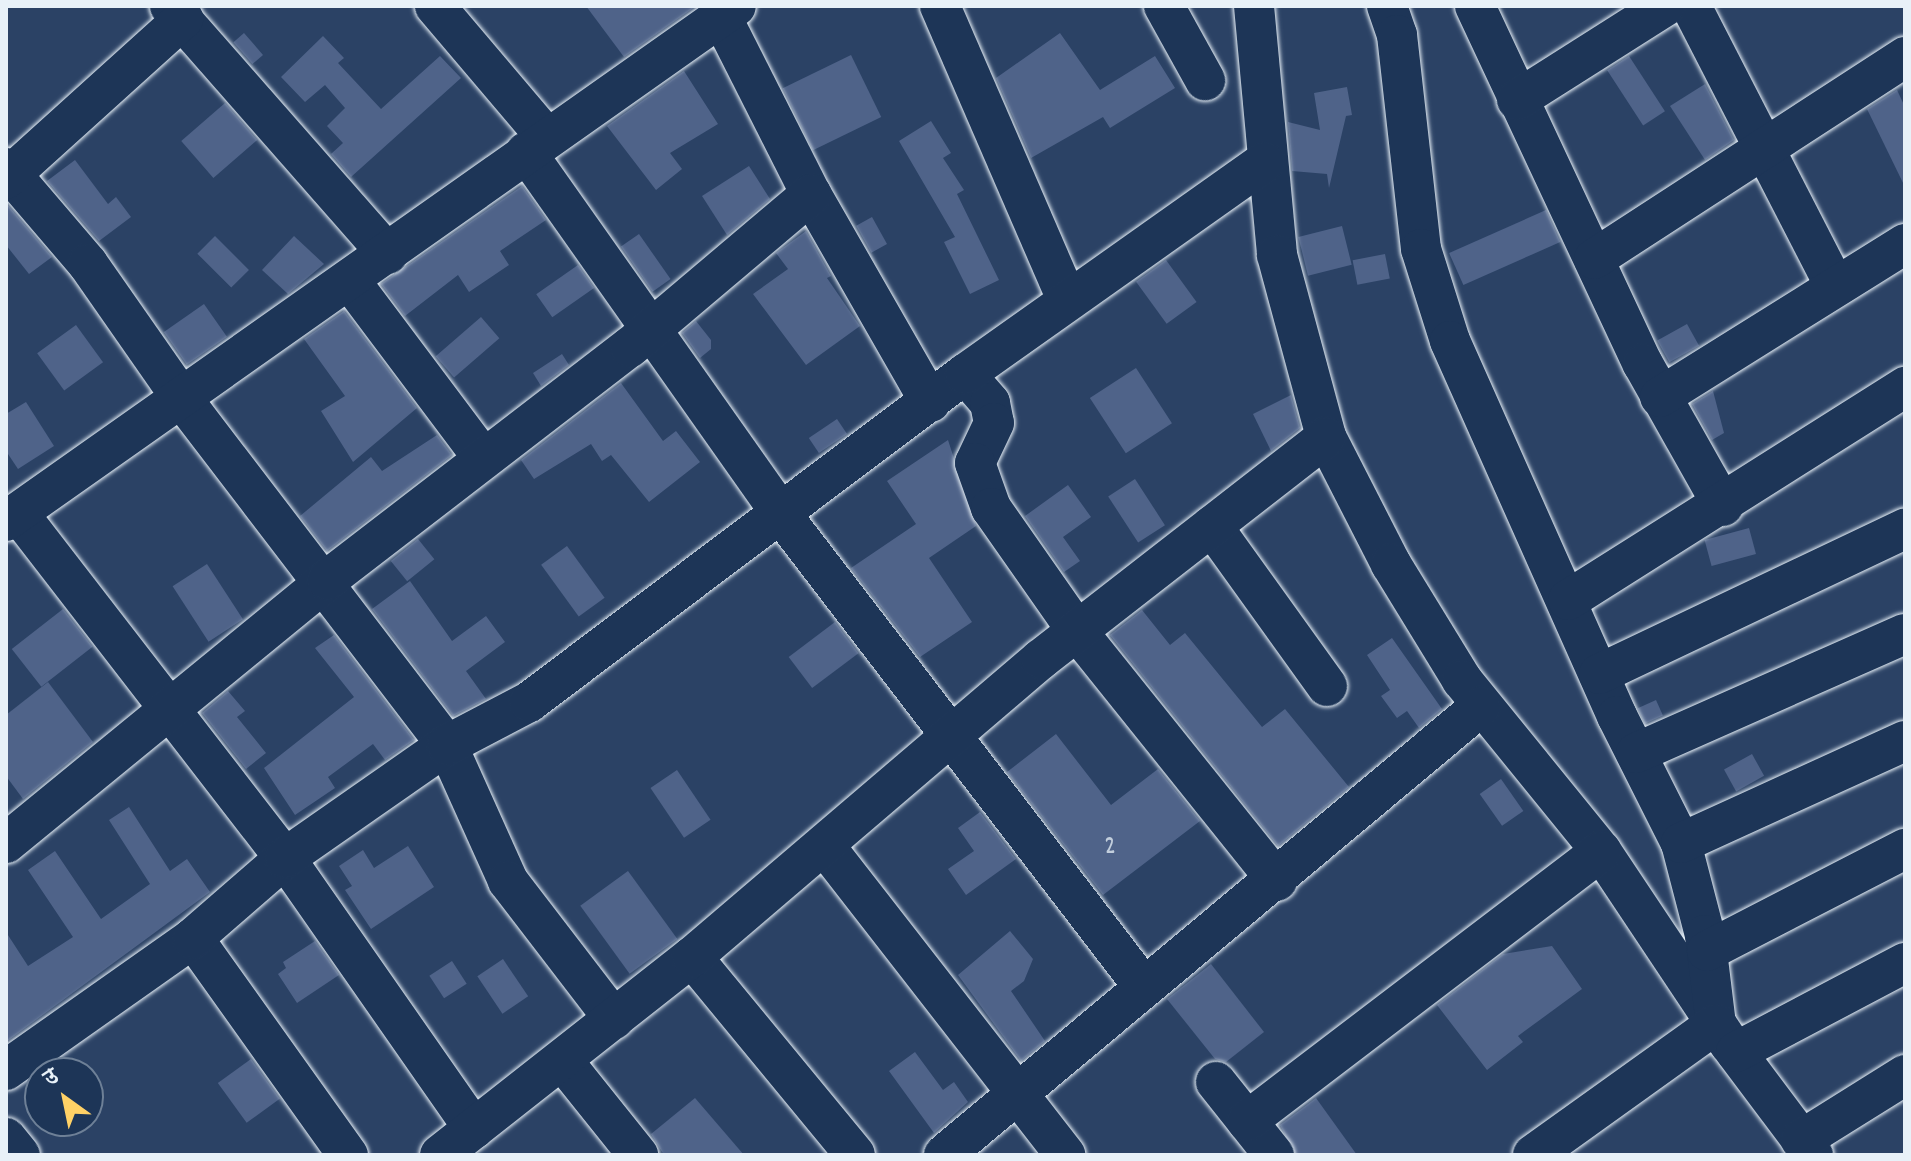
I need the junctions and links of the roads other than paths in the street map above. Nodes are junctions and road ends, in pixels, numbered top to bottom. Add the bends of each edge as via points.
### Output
1 (435, 6) edge
2 (940, 6) edge
3 (1164, 6) edge
4 (1254, 6) edge
5 (1387, 6) edge
6 (1475, 6) edge
7 (1665, 6) edge
8 (1691, 6) edge
9 (729, 11) edge
10 (176, 13) edge
11 (1905, 57) edge
12 (1205, 80) dead end
13 (1517, 100) junction
14 (536, 145) junction
15 (1767, 146) junction
16 (1264, 162) junction
17 (8, 174) edge
18 (811, 194) junction
19 (1905, 244) edge
20 (388, 254) junction
21 (1594, 259) junction
22 (351, 282) junction
23 (1835, 286) junction
24 (1067, 299) junction
25 (651, 330) junction
26 (965, 374) junction
27 (1905, 387) edge
28 (1660, 397) junction
29 (183, 400) junction
30 (930, 402) junction
31 (1326, 437) junction
32 (483, 458) junction
33 (1723, 506) junction
34 (781, 514) junction
35 (12, 517) edge
36 (1212, 526) junction
37 (1905, 529) edge
38 (327, 580) junction
39 (1568, 600) junction
40 (1077, 631) junction
41 (1905, 634) edge
42 (1599, 674) junction
43 (1327, 686) dead end
44 (170, 707) junction
45 (1480, 707) junction
46 (953, 737) junction
47 (1905, 741) edge
48 (447, 745) junction
49 (1636, 753) junction
50 (9, 833) edge
51 (1681, 843) junction
52 (824, 845) junction
53 (1905, 849) edge
54 (1601, 851) junction
55 (285, 858) junction
56 (1277, 881) junction
57 (193, 938) junction
58 (1707, 951) junction
59 (692, 957) junction
60 (1905, 963) edge
61 (1143, 986) junction
62 (614, 1019) junction
63 (1726, 1038) junction
64 (562, 1060) junction
65 (6, 1070) edge
66 (1905, 1075) edge
67 (1216, 1082) dead end
68 (1018, 1094) junction
69 (1247, 1121) junction
70 (474, 1129) junction
71 (6, 1138) edge
72 (1807, 1147) edge
73 (20, 1155) edge
74 (348, 1155) edge
75 (440, 1155) edge
76 (638, 1155) edge
77 (855, 1155) edge
78 (944, 1155) edge
79 (1065, 1155) edge
80 (1274, 1155) edge
81 (1533, 1155) edge

1 - 14 street
2 - 24 street
3 - 12 street
4 - 16 street
5 - 39 street via 1397,35 1421,249 1450,341
6 - 13 street
7 - 13 street
8 - 15 street
9 - 14 street
9 - 18 street
10 - 17 street
10 - 20 street
11 - 15 street
13 - 21 street
14 - 20 street
14 - 25 street
15 - 21 street
15 - 23 street
16 - 24 street
16 - 31 street via 1277,255
17 - 29 street via 88,264
18 - 25 street
18 - 30 street
19 - 23 street
20 - 22 street
21 - 28 street
22 - 29 street
22 - 32 street
23 - 28 street
24 - 26 street
25 - 32 street
25 - 34 street
26 - 30 street
26 - 40 street via 990,403 994,423 975,463 978,483
27 - 33 street
28 - 33 street
29 - 35 street
29 - 38 street
30 - 34 street
31 - 36 street
31 - 45 street via 1391,564
32 - 38 street
33 - 39 street via 1672,530
34 - 46 street
34 - 48 street via 529,702
35 - 44 street
36 - 40 street
36 - 43 street
37 - 42 street
38 - 44 street
38 - 48 street
39 - 42 street
40 - 46 street
40 - 56 street
41 - 49 street
42 - 49 street
44 - 50 street
44 - 55 street
45 - 54 street
45 - 56 street
46 - 52 street
46 - 61 street
47 - 51 street
48 - 55 street
48 - 62 street via 508,881
49 - 51 street
51 - 58 street
52 - 59 street
52 - 68 street
53 - 58 street
54 - 63 street
54 - 69 street
55 - 57 street
55 - 70 street
56 - 61 street
57 - 65 street
57 - 74 street
58 - 63 street
59 - 62 street
59 - 77 street
60 - 63 street
61 - 68 street
62 - 64 street
63 - 72 street
63 - 81 street
64 - 70 street
64 - 76 street
66 - 72 street
67 - 69 street
68 - 78 street
68 - 79 street
69 - 80 street
70 - 75 street
71 - 73 street

